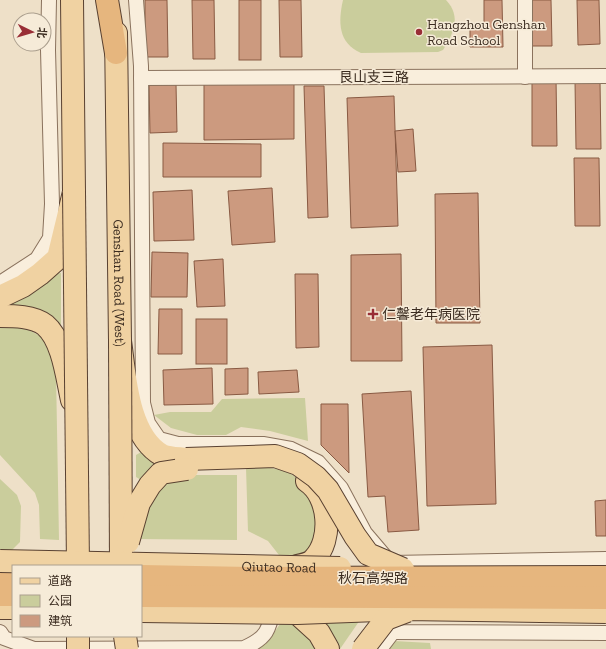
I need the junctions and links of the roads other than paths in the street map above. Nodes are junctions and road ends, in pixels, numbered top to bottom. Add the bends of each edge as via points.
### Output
1 (49, 0) edge
2 (72, 0) edge
3 (107, 0) edge
4 (115, 0) edge
5 (136, 0) edge
6 (525, 0) edge
7 (116, 53) junction
8 (606, 76) edge
9 (525, 77) junction
10 (141, 78) junction
11 (74, 192) junction
12 (0, 284) edge
13 (0, 297) edge
14 (0, 316) edge
15 (120, 341) junction
16 (76, 416) junction
17 (606, 559) edge
18 (0, 561) edge
19 (78, 565) edge
20 (121, 565) edge
21 (121, 565) edge
22 (0, 566) edge
23 (297, 566) junction
24 (396, 566) junction
25 (606, 568) edge
26 (0, 573) edge
27 (12, 573) edge
28 (142, 576) edge
29 (606, 577) edge
30 (142, 596) edge
31 (606, 598) edge
32 (275, 602) junction
33 (414, 609) junction
34 (142, 611) edge
35 (606, 612) edge
36 (297, 613) junction
37 (0, 632) edge
38 (393, 632) junction
39 (606, 633) edge
40 (78, 637) edge
41 (124, 637) edge
42 (124, 637) edge
43 (78, 649) edge
44 (124, 649) edge
45 (127, 649) edge
46 (328, 649) edge
47 (363, 649) edge
48 (380, 649) edge

1 - 12 street via 52,204 50,238 37,260
2 - 11 main road
3 - 7 highway
4 - 7 main road, Genshan Road (West)
5 - 10 street
6 - 9 street
7 - 15 main road, Genshan Road (West)
8 - 9 street, 艮山支三路
9 - 10 street, 艮山支三路
10 - 24 street via 143,403 148,423 159,439 178,444 263,444 291,449 318,462 341,488 365,533
11 - 13 main road, bridge via 58,258 23,286
11 - 16 main road, bridge
14 - 16 main road, bridge via 21,316 44,325 58,344
15 - 20 main road, Genshan Road (West), bridge
15 - 24 main road, bridge via 134,415 139,431 149,445 163,456 186,459 275,456 298,464 316,476 328,490 368,554
16 - 19 main road, bridge
17 - 24 street
18 - 23 main road, Qiutao Road, bridge
21 - 23 main road, bridge via 139,503 161,473 187,469 274,467 294,472 310,483 323,501 326,524 322,545 314,560
22 - 32 street via 19,554 242,558 272,570
23 - 24 main road, Qiutao Road, bridge
24 - 25 main road, Qiutao Road
24 - 32 street via 352,599
24 - 38 street
26 - 27 highway
28 - 29 highway, 秋石高架路, bridge
30 - 31 highway, 秋石高架路, bridge
32 - 37 street via 270,628 258,642 244,648 34,649 4,638
32 - 38 street via 350,605
33 - 35 main road, bridge
33 - 36 main road, bridge
33 - 47 main road, bridge via 386,619
34 - 36 main road, bridge
36 - 46 main road via 319,633
38 - 39 street
38 - 48 street
40 - 43 main road, bridge
41 - 44 main road, bridge
42 - 45 main road, bridge

